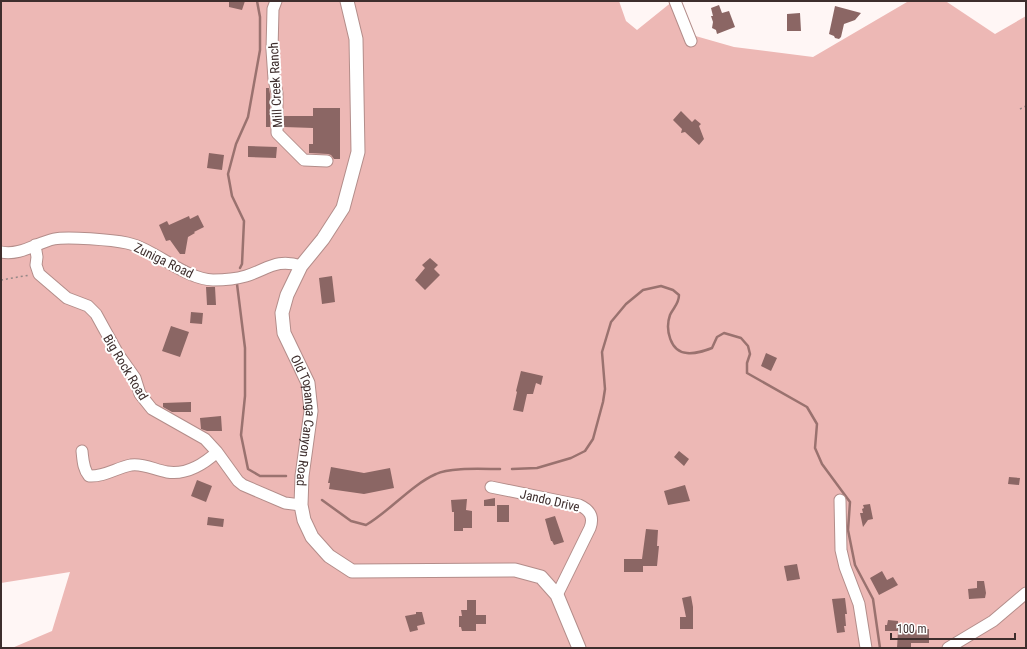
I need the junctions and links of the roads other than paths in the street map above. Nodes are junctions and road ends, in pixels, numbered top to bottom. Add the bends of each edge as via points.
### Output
1 (276, 1) edge
2 (347, 1) edge
3 (675, 1) edge
4 (691, 40) dead end
5 (327, 161) dead end
6 (35, 245) junction
7 (1, 252) edge
8 (301, 266) junction
9 (82, 451) dead end
10 (217, 452) junction
11 (491, 487) dead end
12 (840, 500) dead end
13 (301, 505) junction
14 (1026, 593) edge
15 (557, 595) junction
16 (579, 648) edge
17 (866, 648) edge
18 (948, 648) edge

1 - 5 street, Mill Creek Ranch via 273,9 272,50 277,93 277,133 304,160
2 - 8 main road, Old Topanga Canyon Road via 356,39 358,152 343,208
3 - 4 street
6 - 7 street, Zuniga Road via 18,252
6 - 8 street, Zuniga Road via 55,239 127,243 185,272 212,280 245,277 283,262
6 - 10 street, Big Rock Road via 39,274 67,298 88,306 96,314 118,354 135,378 140,394 152,409 200,436
8 - 13 main road, Old Topanga Canyon Road via 282,312 284,333 308,383 312,411 302,476
9 - 10 street via 83,463 89,476 137,464 178,472 198,467
10 - 13 street, Big Rock Road via 243,485 285,503
11 - 15 street, Jando Drive via 579,505 591,514 590,528
12 - 17 street via 841,550 859,604
13 - 15 main road, Old Topanga Canyon Road via 304,520 312,537 328,556 352,571 515,570 541,577
14 - 18 street via 993,621
15 - 16 main road, Old Topanga Canyon Road

